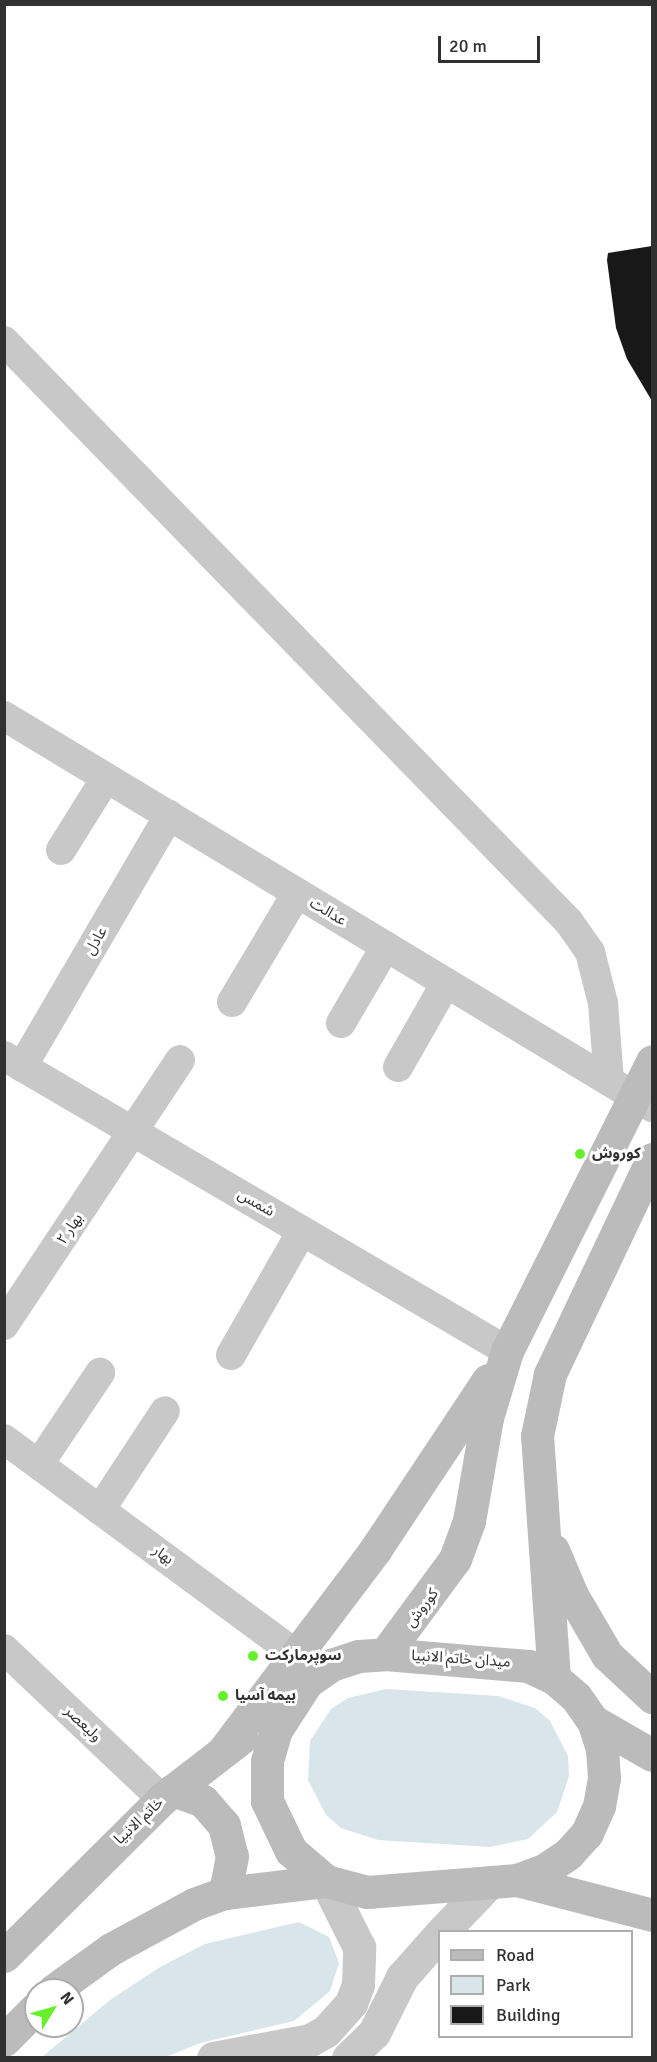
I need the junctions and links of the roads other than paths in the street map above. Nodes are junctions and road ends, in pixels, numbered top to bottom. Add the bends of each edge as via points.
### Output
1 (4, 341) edge
2 (4, 716) edge
3 (106, 778) junction
4 (169, 816) junction
5 (61, 849) dead end
6 (297, 893) junction
7 (386, 946) junction
8 (446, 983) junction
9 (232, 1002) dead end
10 (341, 1023) dead end
11 (180, 1060) dead end
12 (652, 1061) edge
13 (14, 1062) edge
14 (398, 1067) dead end
15 (632, 1095) edge
16 (135, 1133) junction
17 (652, 1159) edge
18 (302, 1231) junction
19 (4, 1325) edge
20 (507, 1351) junction
21 (231, 1355) dead end
22 (100, 1373) dead end
23 (165, 1411) dead end
24 (4, 1439) edge
25 (39, 1464) junction
26 (100, 1510) junction
27 (541, 1511) junction
28 (4, 1649) edge
29 (385, 1654) junction
30 (309, 1663) junction
31 (554, 1678) junction
32 (652, 1697) edge
33 (289, 1704) junction
34 (593, 1721) junction
35 (224, 1749) junction
36 (652, 1755) edge
37 (167, 1795) junction
38 (326, 1881) junction
39 (504, 1881) junction
40 (225, 1893) junction
41 (652, 1915) edge
42 (445, 1930) edge
43 (438, 1936) edge
44 (4, 1956) edge
45 (72, 1978) edge
46 (24, 2020) edge
47 (4, 2040) edge
48 (213, 2058) edge
49 (348, 2058) edge

1 - 15 street via 569,922 590,952
2 - 3 street, عدالت
3 - 4 street, عدالت
3 - 5 street
4 - 6 street, عدالت
4 - 13 street, عادل
6 - 7 street, عدالت
6 - 9 street
7 - 8 street, عدالت
7 - 10 street
8 - 14 street
8 - 15 street, عدالت
11 - 16 street, بهار ۲
12 - 15 main road, کوروش
13 - 16 street, شمس
15 - 20 main road, کوروش
16 - 18 street, شمس
16 - 19 street, بهار ۲
17 - 27 main road via 550,1374 537,1436
18 - 20 street, شمس
18 - 21 street
20 - 29 main road, کوروش via 487,1418 469,1521 455,1559
20 - 30 main road via 375,1550
22 - 25 street
23 - 26 street
24 - 25 street, بهار
25 - 26 street, بهار
26 - 30 street, بهار
27 - 31 main road
27 - 32 main road via 563,1575 594,1635 607,1655
28 - 37 street, ولیعصر
29 - 30 main road, میدان خاتم الانبیا
29 - 31 main road, میدان خاتم الانبیا via 502,1660
30 - 33 main road, میدان خاتم الانبیا
30 - 35 main road
31 - 34 main road, میدان خاتم الانبیا via 576,1697
33 - 35 main road, خاتم الانبیا
33 - 38 main road, میدان خاتم الانبیا via 267,1761 267,1801 291,1851
34 - 36 main road
34 - 39 main road, میدان خاتم الانبیا via 602,1749 604,1778 599,1806 587,1833 552,1865
35 - 37 main road, خاتم الانبیا
37 - 40 main road via 202,1801 224,1825 232,1856
37 - 44 main road, خاتم الانبیا
38 - 39 main road, میدان خاتم الانبیا via 367,1892
38 - 40 main road
38 - 48 street via 359,1947 358,1985 351,2003 327,2031 310,2040
39 - 41 main road
39 - 42 street
40 - 45 main road via 157,1922
43 - 49 street via 402,1977 374,2032
46 - 47 main road

